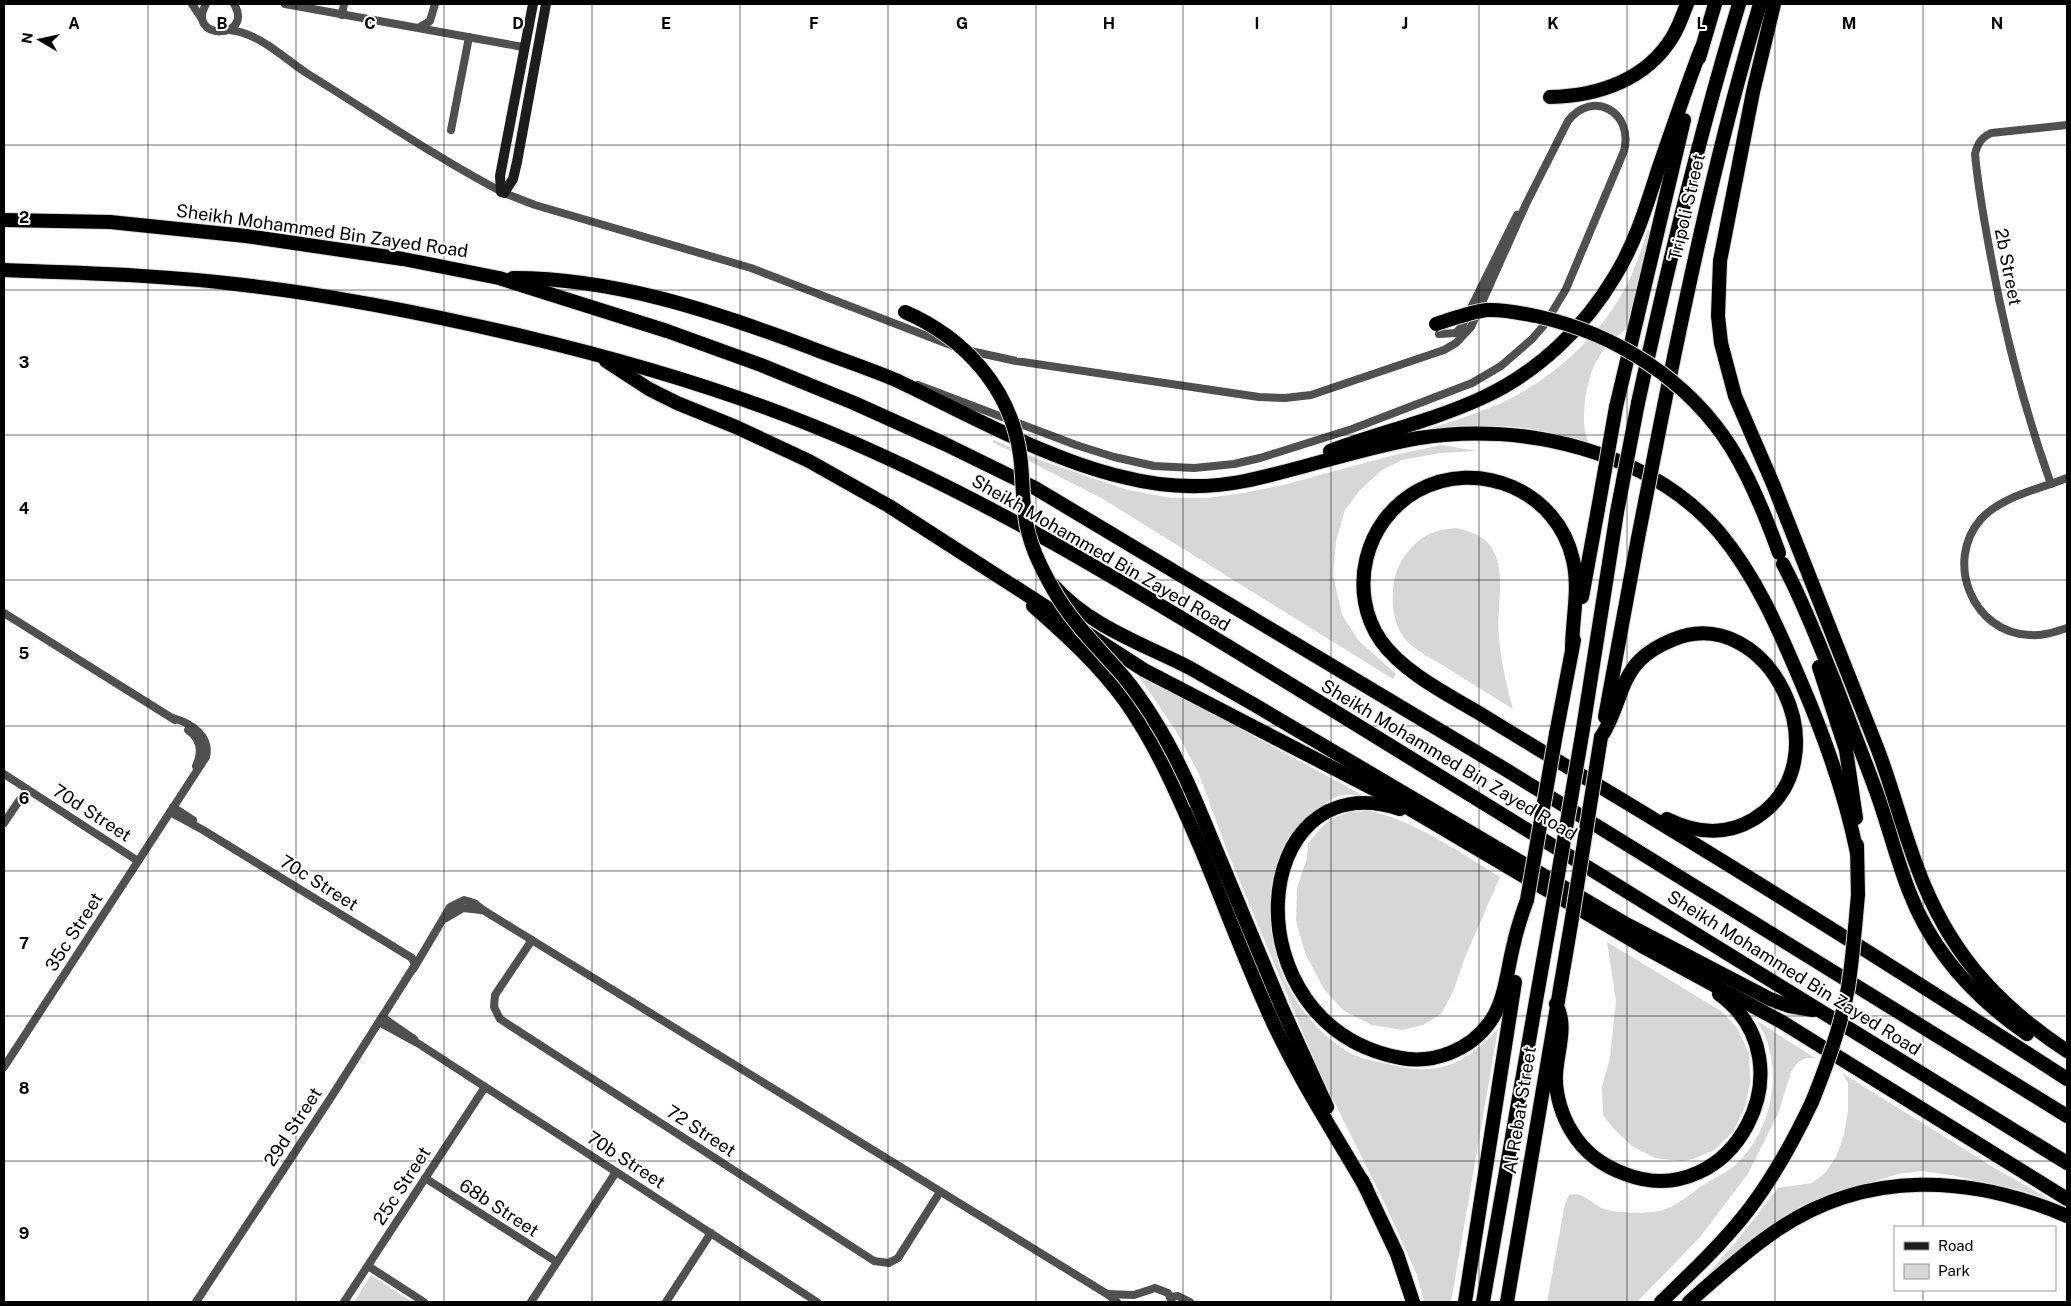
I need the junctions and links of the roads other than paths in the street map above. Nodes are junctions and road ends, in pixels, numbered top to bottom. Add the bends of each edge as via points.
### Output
1 (192, 4) edge
2 (206, 4) edge
3 (285, 4) edge
4 (344, 4) edge
5 (435, 4) edge
6 (532, 4) edge
7 (538, 4) edge
8 (546, 4) edge
9 (1687, 4) edge
10 (1715, 4) edge
11 (1739, 4) edge
12 (1760, 4) edge
13 (1774, 4) edge
14 (236, 6) edge
15 (342, 15) junction
16 (202, 19) junction
17 (418, 28) junction
18 (229, 30) junction
19 (469, 37) junction
20 (523, 47) junction
21 (1701, 49) junction
22 (534, 63) junction
23 (1550, 97) dead end
24 (2067, 125) edge
25 (451, 130) dead end
26 (503, 193) junction
27 (1526, 204) junction
28 (4, 220) edge
29 (4, 270) edge
30 (499, 278) junction
31 (905, 312) dead end
32 (1437, 327) joint
33 (595, 353) junction
34 (894, 380) junction
35 (1288, 469) junction
36 (2067, 478) edge
37 (2051, 484) junction
38 (1781, 558) junction
39 (994, 573) junction
40 (1046, 577) junction
41 (4, 613) edge
42 (2067, 628) edge
43 (1572, 649) junction
44 (1582, 735) joint
45 (1601, 737) junction
46 (4, 774) edge
47 (27, 789) junction
48 (1638, 809) junction
49 (172, 810) junction
50 (1431, 821) junction
51 (4, 823) edge
52 (1857, 853) junction
53 (138, 861) junction
54 (1527, 900) junction
55 (532, 940) junction
56 (1642, 946) junction
57 (414, 966) junction
58 (1556, 1004) junction
59 (1819, 1010) junction
60 (381, 1020) junction
61 (2067, 1051) edge
62 (2067, 1061) edge
63 (4, 1067) edge
64 (2067, 1079) edge
65 (485, 1087) junction
66 (2067, 1116) edge
67 (2067, 1163) edge
68 (616, 1172) junction
69 (425, 1178) junction
70 (1366, 1188) junction
71 (940, 1192) junction
72 (2067, 1199) edge
73 (2067, 1216) edge
74 (711, 1234) junction
75 (557, 1262) junction
76 (368, 1266) junction
77 (1107, 1294) junction
78 (1171, 1299) edge
79 (196, 1302) edge
80 (344, 1302) edge
81 (424, 1302) edge
82 (531, 1302) edge
83 (666, 1302) edge
84 (817, 1302) edge
85 (1117, 1302) edge
86 (1190, 1302) edge
87 (1413, 1302) edge
88 (1465, 1302) edge
89 (1483, 1302) edge
90 (1507, 1302) edge
91 (1661, 1302) edge
92 (1689, 1302) edge

1 - 16 street
2 - 16 street
3 - 15 street
4 - 15 street
5 - 17 street via 430,21
6 - 20 street
7 - 22 street via 529,52
8 - 22 street
9 - 23 highway via 1665,48 1628,79 1590,94
10 - 21 highway
11 - 44 highway, Tripoli Street, bridge via 1671,252 1638,403 1617,512
12 - 45 highway, Tripoli Street, bridge via 1703,220
13 - 61 highway via 1720,261 1718,316 1727,370 1878,750 1924,886 1952,938 1982,981 2022,1019
14 - 18 street via 237,20
15 - 17 street
16 - 18 street via 212,31
17 - 19 street
18 - 26 street via 256,38
19 - 20 street
19 - 25 street
20 - 26 street via 500,176
21 - 35 highway via 1634,239 1604,293 1562,343 1531,368 1484,397 1346,445
21 - 43 highway, bridge via 1616,407
22 - 26 street via 513,179
24 - 37 street, 2b Street via 1991,133 1978,143 1976,154 1985,226 2009,347 2028,420
26 - 27 street via 534,205 751,268 964,350 1016,361 1272,398 1323,392 1456,343 1471,327
27 - 32 street via 1513,222 1460,330 1452,334
27 - 34 street via 1572,116 1582,109 1596,106 1608,108 1618,116 1626,132 1624,151 1575,271 1545,324 1517,353 1487,375 1456,390 1352,429 1260,458 1194,468 1134,462 1048,435 936,390
28 - 30 highway, Sheikh Mohammed Bin Zayed Road via 110,222 246,236 403,259
29 - 33 highway, Sheikh Mohammed Bin Zayed Road via 176,278 303,293 398,308
30 - 34 highway via 582,282 664,300 738,321
30 - 66 highway, Sheikh Mohammed Bin Zayed Road via 667,331 761,365 862,406 1035,488 1508,771
31 - 40 highway, bridge via 934,326 959,344 982,367 999,394 1018,446 1027,530
32 - 38 highway, bridge via 1479,312 1504,310 1554,320 1601,337 1655,367 1682,389 1732,448 1750,482
33 - 39 highway via 649,389 809,462 889,506
33 - 59 highway, Sheikh Mohammed Bin Zayed Road via 704,386 810,425 914,470 1015,521 1430,770
34 - 35 highway via 1060,457 1124,478 1157,484 1209,485 1243,481
35 - 52 highway via 1422,438 1506,434 1592,451 1636,470 1674,492 1718,532 1757,588 1817,720 1843,794
36 - 37 street
37 - 42 street via 2010,499 1982,518 1966,549 1966,584 1983,614 2012,632 2029,636
38 - 52 highway via 1846,750 1854,801
38 - 62 highway via 1809,618 1857,741 1921,919 1937,946 1972,991
39 - 50 highway via 1144,670
39 - 70 highway via 1093,662 1140,722 1181,802 1283,1044
40 - 59 highway, bridge via 1095,620 1192,669 1626,924 1770,999 1794,1007
40 - 70 highway, bridge via 1071,618 1124,678 1153,717 1177,759 1282,1008
41 - 49 street, 35c Street via 182,721 205,740 206,757
43 - 48 highway via 1576,578 1570,547 1564,533 1545,508 1520,490 1480,477 1439,482 1402,501 1376,533 1366,560 1363,588 1370,621 1388,650 1445,693
43 - 54 highway, bridge
44 - 89 highway, Al Rebat Street, bridge
45 - 48 highway via 1632,669 1647,653 1679,637 1714,636 1743,646 1767,667 1786,694 1796,727 1794,762 1779,795 1759,816 1733,828 1702,830
45 - 58 highway, Al Rebat Street, bridge
46 - 47 street, 70d Street
47 - 51 street
47 - 53 street, 70d Street
48 - 64 highway
49 - 53 street, 35c Street
49 - 57 street, 70c Street via 412,958
50 - 54 highway via 1381,804 1350,803 1319,816 1302,832 1291,850 1279,891 1280,940 1297,986 1328,1024 1369,1050 1406,1059 1435,1058 1469,1044 1484,1030 1499,1005
50 - 56 highway
52 - 91 highway, bridge via 1858,895 1852,959 1841,1018 1812,1102 1784,1158 1749,1209
53 - 63 street, 35c Street
54 - 88 highway
55 - 57 street, 29d Street via 483,910 463,908 445,918
55 - 71 street
55 - 71 street, 72 Street via 496,995 494,1007 500,1019 874,1261 889,1263 898,1258
56 - 58 highway via 1726,998 1746,1021 1755,1041 1761,1077 1753,1116 1731,1149 1711,1165 1681,1177 1650,1180 1618,1172 1588,1152 1573,1133 1559,1100 1556,1077 1562,1022
56 - 72 highway via 1782,1022
57 - 60 street, 29d Street
58 - 90 highway, Al Rebat Street
59 - 67 highway, Sheikh Mohammed Bin Zayed Road
60 - 65 street, 70b Street
60 - 79 street, 29d Street
65 - 68 street, 70b Street
65 - 69 street, 25c Street
68 - 74 street, 70b Street
68 - 75 street
69 - 75 street, 68b Street
69 - 76 street, 25c Street
70 - 87 highway via 1397,1254
71 - 77 street
73 - 92 highway via 2013,1196 1962,1186 1922,1184 1865,1191 1828,1203 1785,1225 1761,1241
74 - 83 street
74 - 84 street, 70b Street
75 - 82 street
76 - 80 street, 25c Street
76 - 81 street
77 - 78 street via 1134,1295 1155,1288 1164,1290
77 - 85 street
78 - 86 street via 1178,1296

